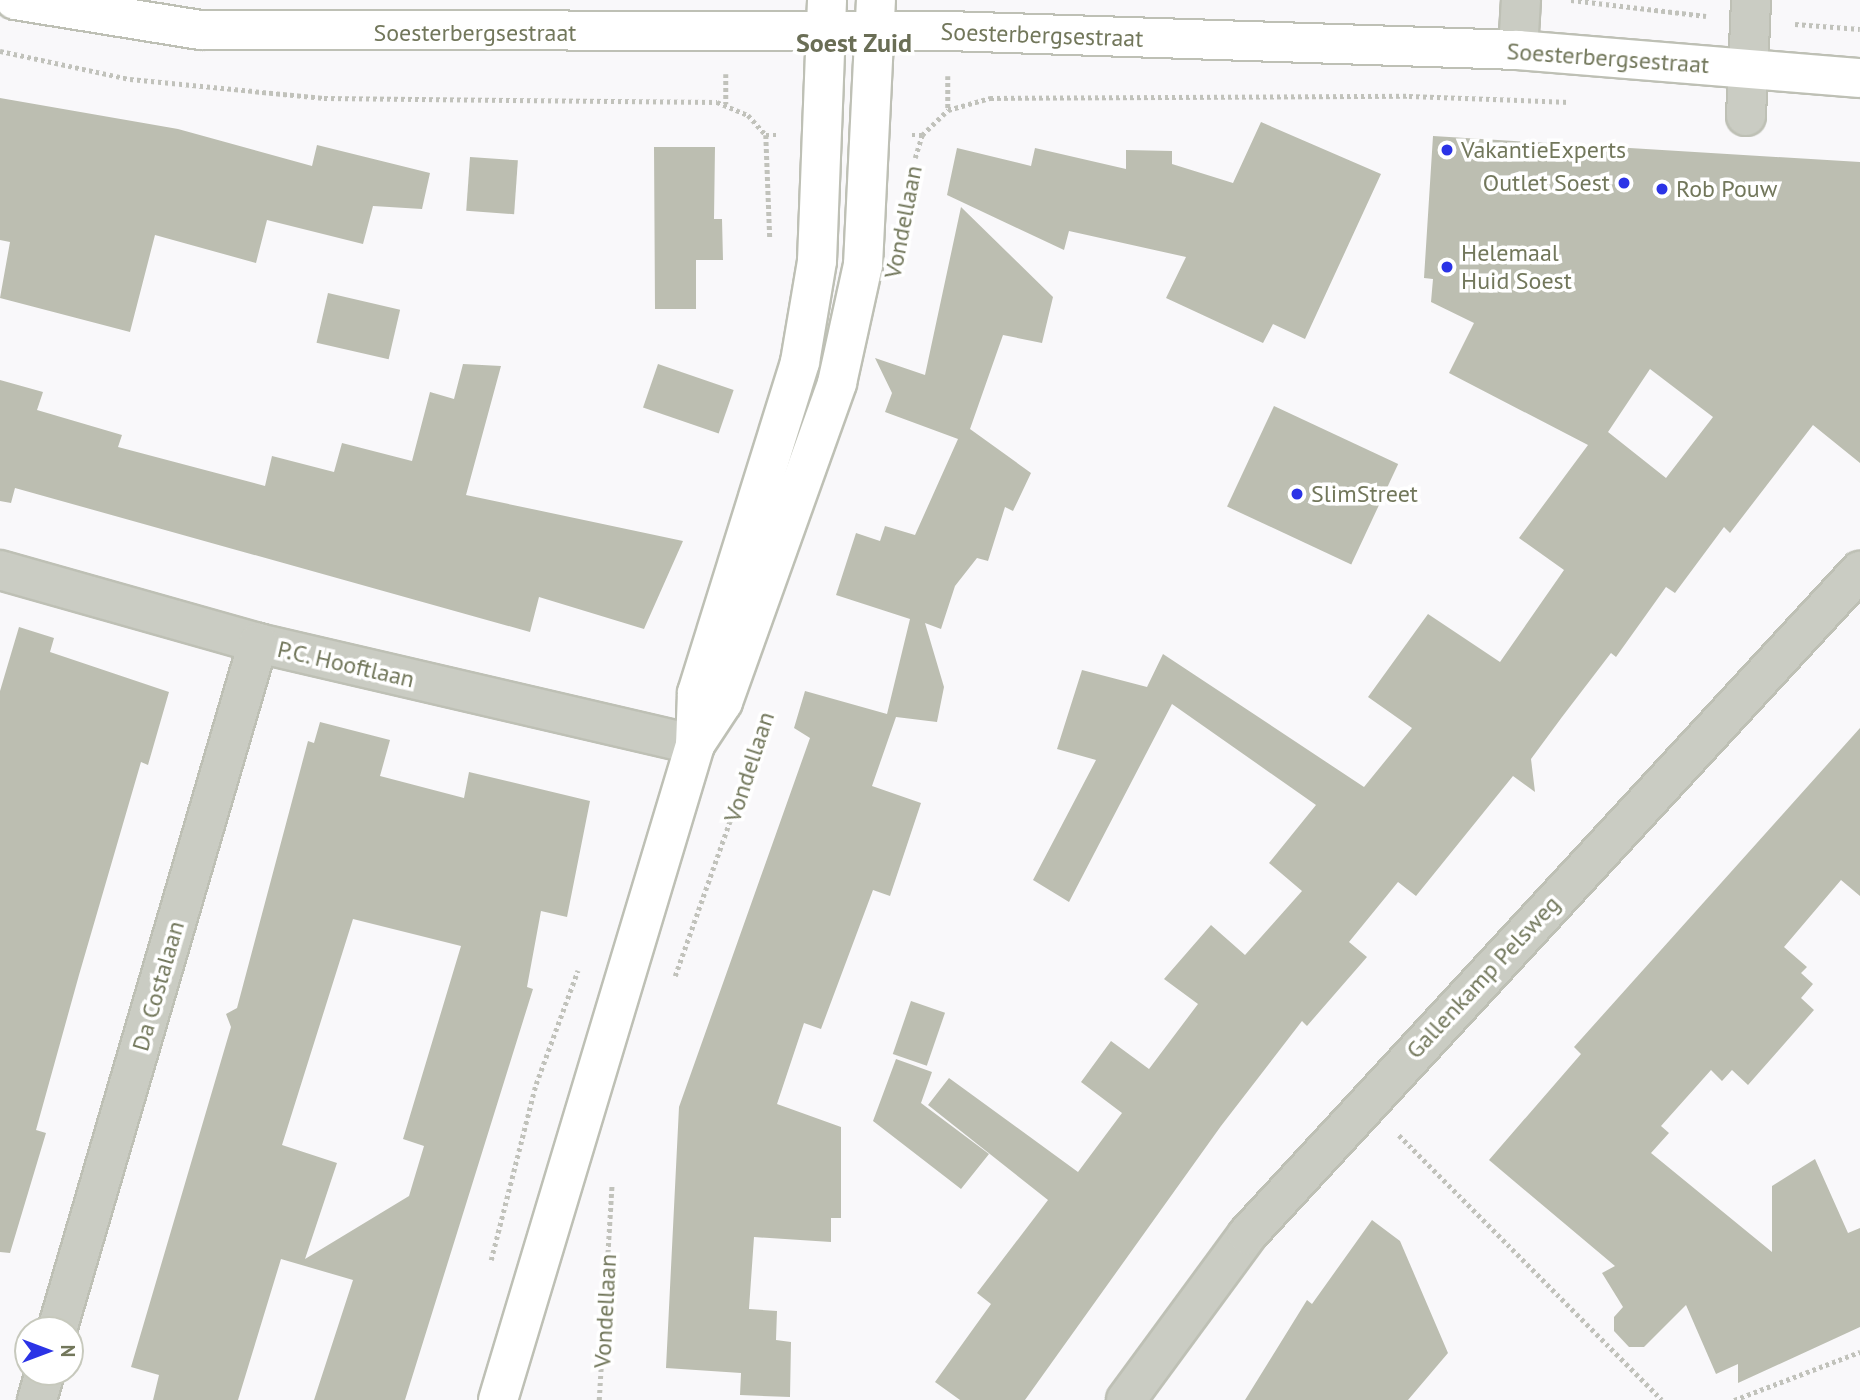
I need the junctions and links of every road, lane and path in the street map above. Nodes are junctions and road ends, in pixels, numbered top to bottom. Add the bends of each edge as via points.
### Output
1 (15, 0) edge
2 (1521, 0) edge
3 (1751, 0) edge
4 (827, 15) edge
5 (875, 15) edge
6 (1518, 50) junction
7 (0, 51) edge
8 (1748, 68) junction
9 (1860, 78) edge
10 (1583, 103) dead end
11 (726, 104) dead end
12 (948, 110) dead end
13 (1746, 116) dead end
14 (922, 135) dead end
15 (914, 169) dead end
16 (0, 570) edge
17 (1860, 571) edge
18 (258, 643) junction
19 (769, 708) dead end
20 (695, 745) junction
21 (674, 980) dead end
22 (1367, 1103) junction
23 (612, 1178) dead end
24 (61, 1316) edge
25 (524, 1322) junction
26 (1860, 1352) edge
27 (498, 1400) edge
28 (523, 1400) edge
29 (599, 1400) edge
30 (1126, 1400) edge
31 (1662, 1400) edge
32 (1734, 1400) edge

1 - 4 main road, Soesterbergsestraat via 201,30
2 - 6 street
3 - 8 street
4 - 5 main road, Soesterbergsestraat
4 - 20 main road, Vondellaan via 817,261 800,362 697,693
5 - 6 main road, Soesterbergsestraat
5 - 20 main road, Vondellaan via 863,265 837,383 723,702
6 - 8 main road, Soesterbergsestraat
7 - 11 path via 130,79 324,99
8 - 9 main road, Soesterbergsestraat
8 - 13 street
10 - 12 path, Soesterbergsestraat via 1409,96 990,97
14 - 15 path, Vondellaan
16 - 18 street, P.C. Hooftlaan
17 - 22 street, Gallenkamp Pelsweg
18 - 20 street, P.C. Hooftlaan
18 - 24 street, Da Costalaan
19 - 21 path, Vondellaan
20 - 25 main road, Vondellaan
22 - 30 street, Gallenkamp Pelsweg via 1247,1235
22 - 31 path
23 - 29 path, Vondellaan
25 - 27 main road, Vondellaan
25 - 28 main road, Vondellaan
26 - 32 path

